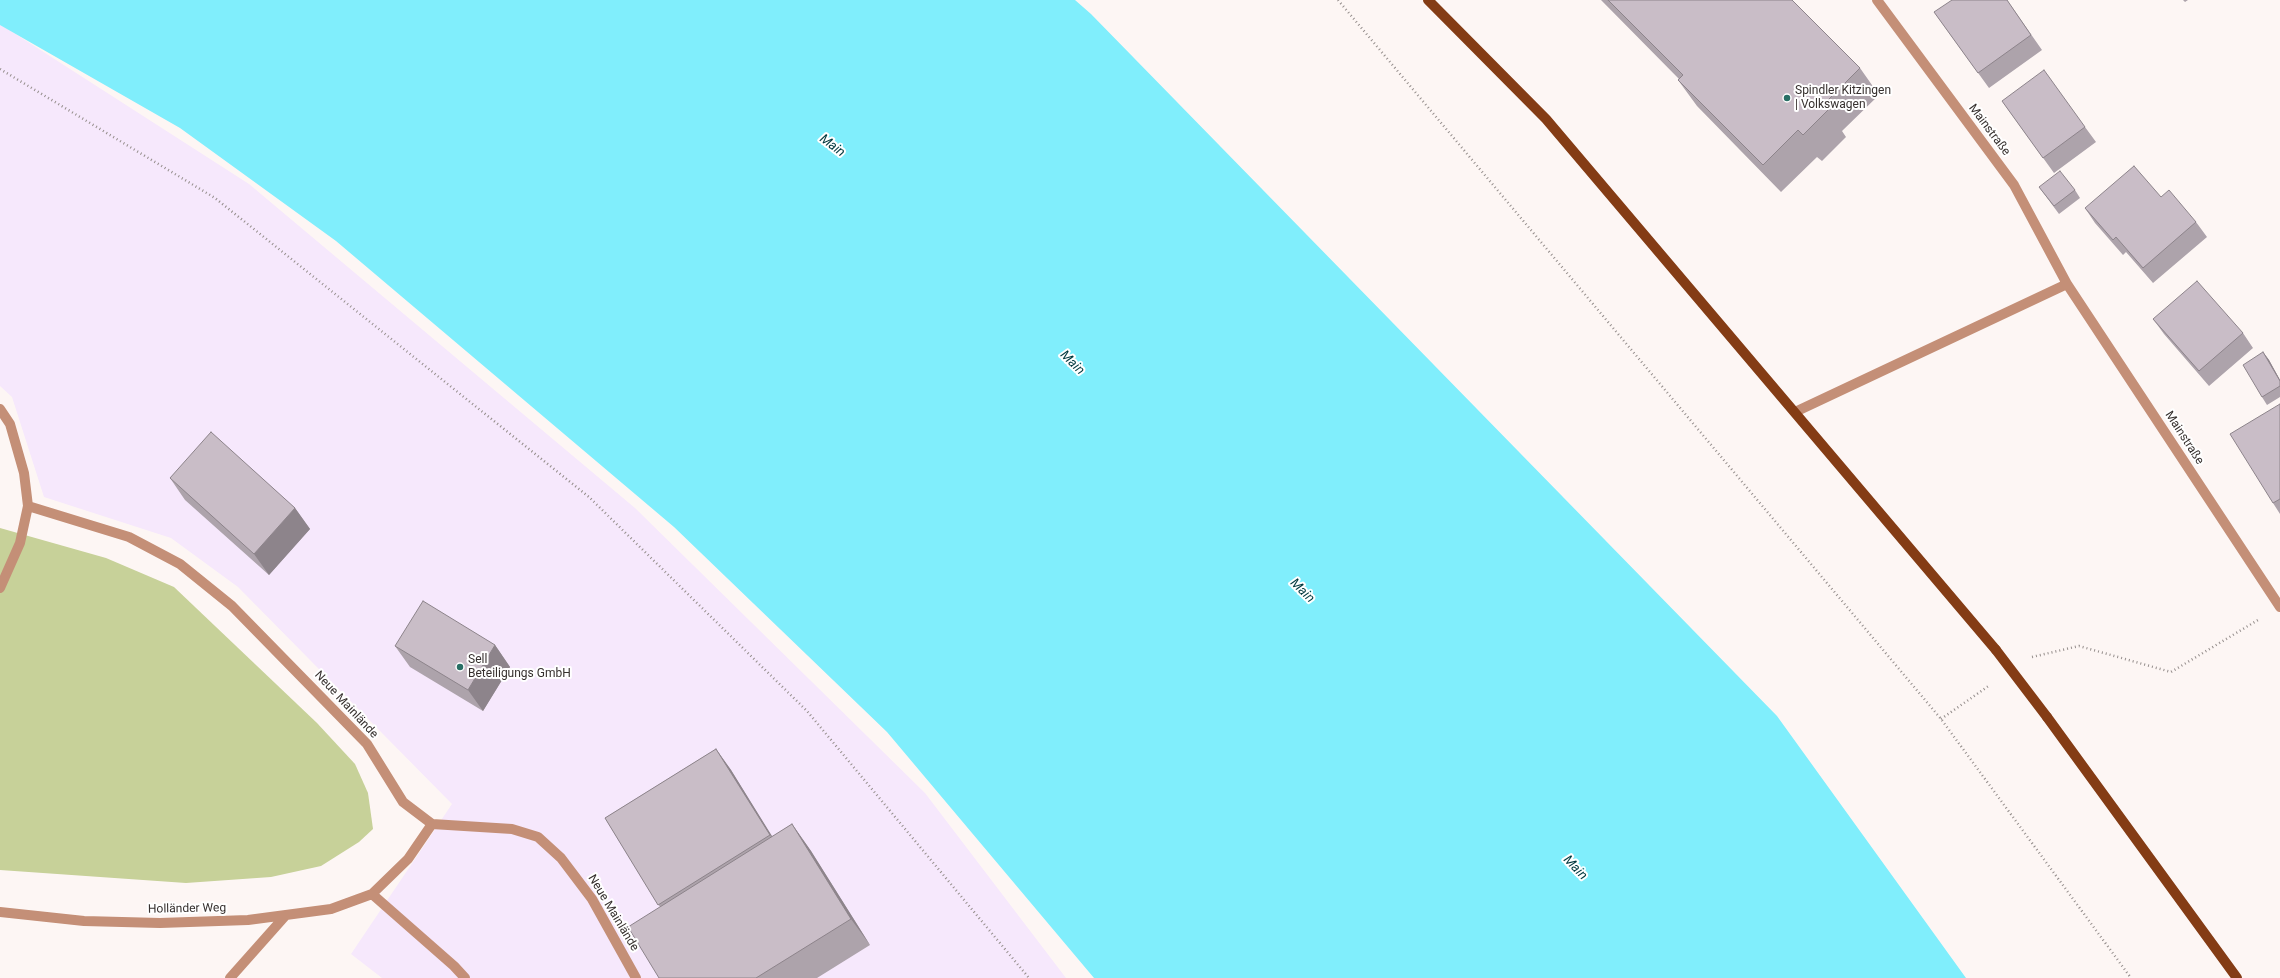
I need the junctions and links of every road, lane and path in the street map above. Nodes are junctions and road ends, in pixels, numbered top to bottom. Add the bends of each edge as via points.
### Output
1 (1338, 0) edge
2 (1428, 0) edge
3 (1877, 0) edge
4 (0, 69) edge
5 (2067, 284) junction
6 (0, 409) edge
7 (1795, 412) junction
8 (28, 506) junction
9 (0, 588) edge
10 (2280, 607) edge
11 (2029, 657) dead end
12 (1991, 684) dead end
13 (1941, 719) junction
14 (432, 824) junction
15 (372, 894) junction
16 (0, 912) edge
17 (286, 915) junction
18 (230, 978) edge
19 (465, 978) edge
20 (636, 978) edge
21 (1029, 978) edge
22 (2130, 978) edge
23 (2237, 978) edge

1 - 13 path
2 - 7 main road via 1546,119
3 - 5 street, Mainstraße via 2014,185
4 - 21 path via 215,198 589,497 806,712
5 - 7 street
5 - 10 street, Mainstraße
6 - 8 street via 10,424 24,473
7 - 23 main road, bridge via 1996,650
8 - 9 street via 20,543
8 - 14 street, Neue Mainlände via 129,537 180,564 232,606 366,744 403,802
10 - 11 path via 2171,672 2079,646
12 - 13 path
13 - 22 path
14 - 15 street, Holländer Weg via 408,859
14 - 20 street, Neue Mainlände via 512,830 538,837 561,858 592,898
15 - 17 street, Holländer Weg via 331,909
15 - 19 street
16 - 17 street, Holländer Weg via 84,921 160,923 248,920
17 - 18 street

